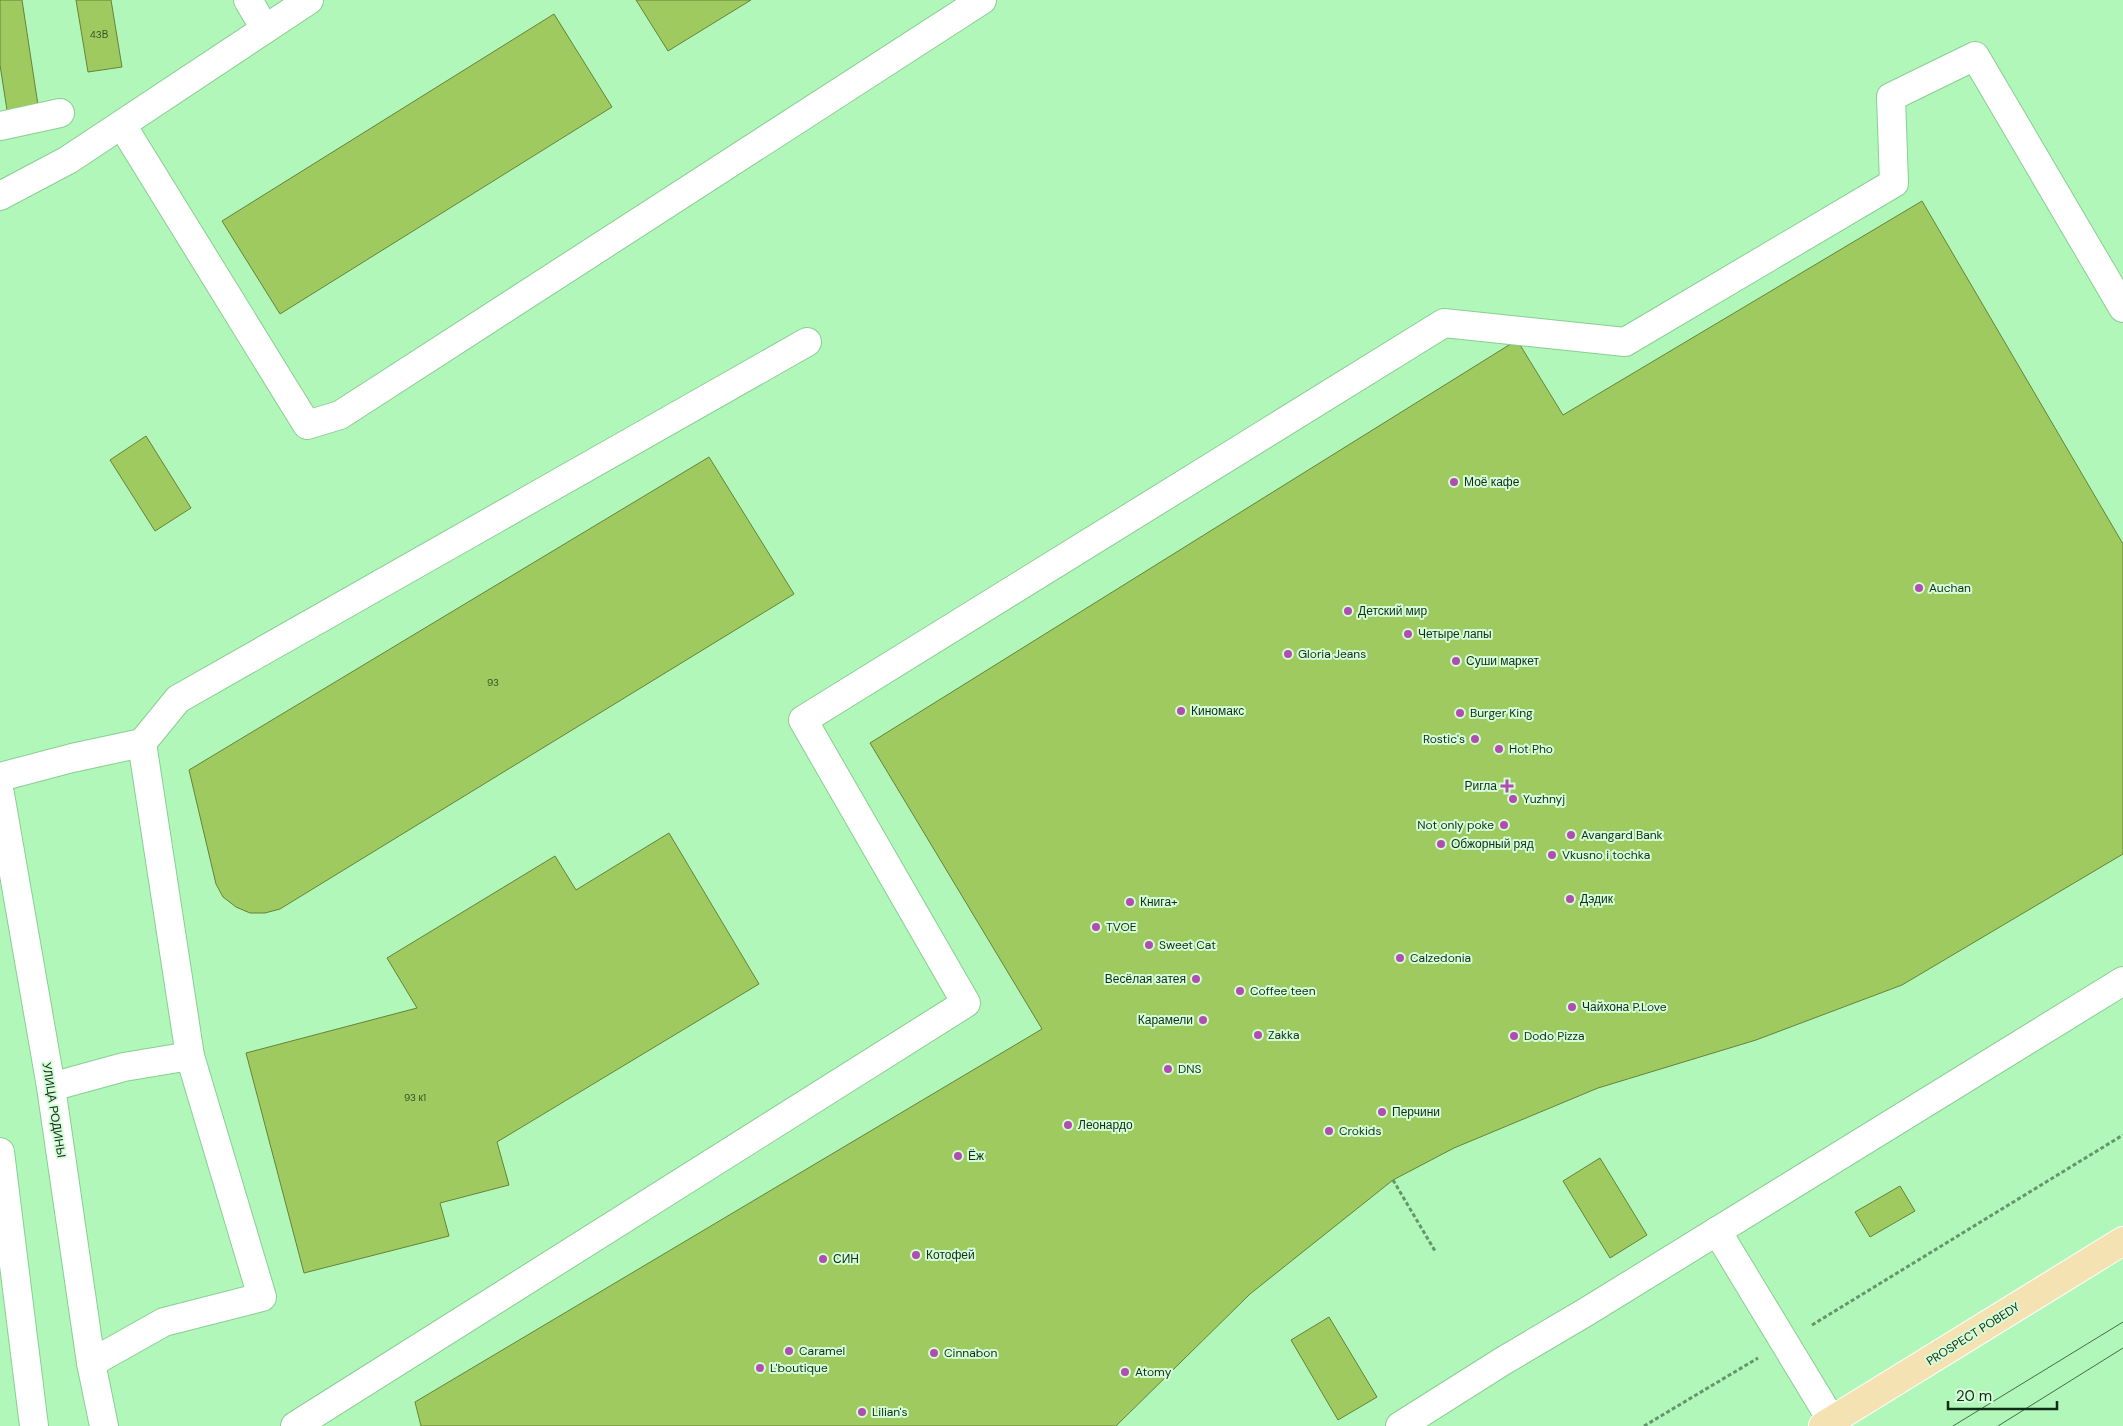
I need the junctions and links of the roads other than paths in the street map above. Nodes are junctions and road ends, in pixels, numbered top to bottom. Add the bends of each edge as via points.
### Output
1 (248, 0) edge
2 (309, 0) edge
3 (982, 0) edge
4 (265, 29) junction
5 (60, 113) dead end
6 (122, 125) junction
7 (0, 126) edge
8 (0, 196) edge
9 (2123, 308) edge
10 (807, 342) dead end
11 (142, 743) junction
12 (0, 778) edge
13 (0, 794) edge
14 (2123, 981) edge
15 (190, 1056) junction
16 (51, 1087) junction
17 (0, 1152) edge
18 (1717, 1231) junction
19 (2123, 1241) edge
20 (91, 1363) junction
21 (1828, 1423) edge
22 (34, 1426) edge
23 (104, 1426) edge
24 (294, 1426) edge
25 (1400, 1426) edge

1 - 4 street
2 - 4 street
3 - 6 street via 340,415 307,425
4 - 6 street
5 - 7 street
6 - 8 street via 68,160
9 - 24 street via 1975,56 1891,98 1894,183 1625,342 1444,323 802,720 966,1003
10 - 11 street via 178,699
11 - 12 street
11 - 15 street
13 - 16 street, УЛИЦА РОДИНЫ
14 - 18 street
15 - 16 street via 124,1067
15 - 20 street via 262,1297 164,1322
16 - 20 street, УЛИЦА РОДИНЫ
17 - 22 street
18 - 21 street
18 - 25 street
19 - 21 main road, PROSPECT POBEDY
20 - 23 street, УЛИЦА РОДИНЫ

